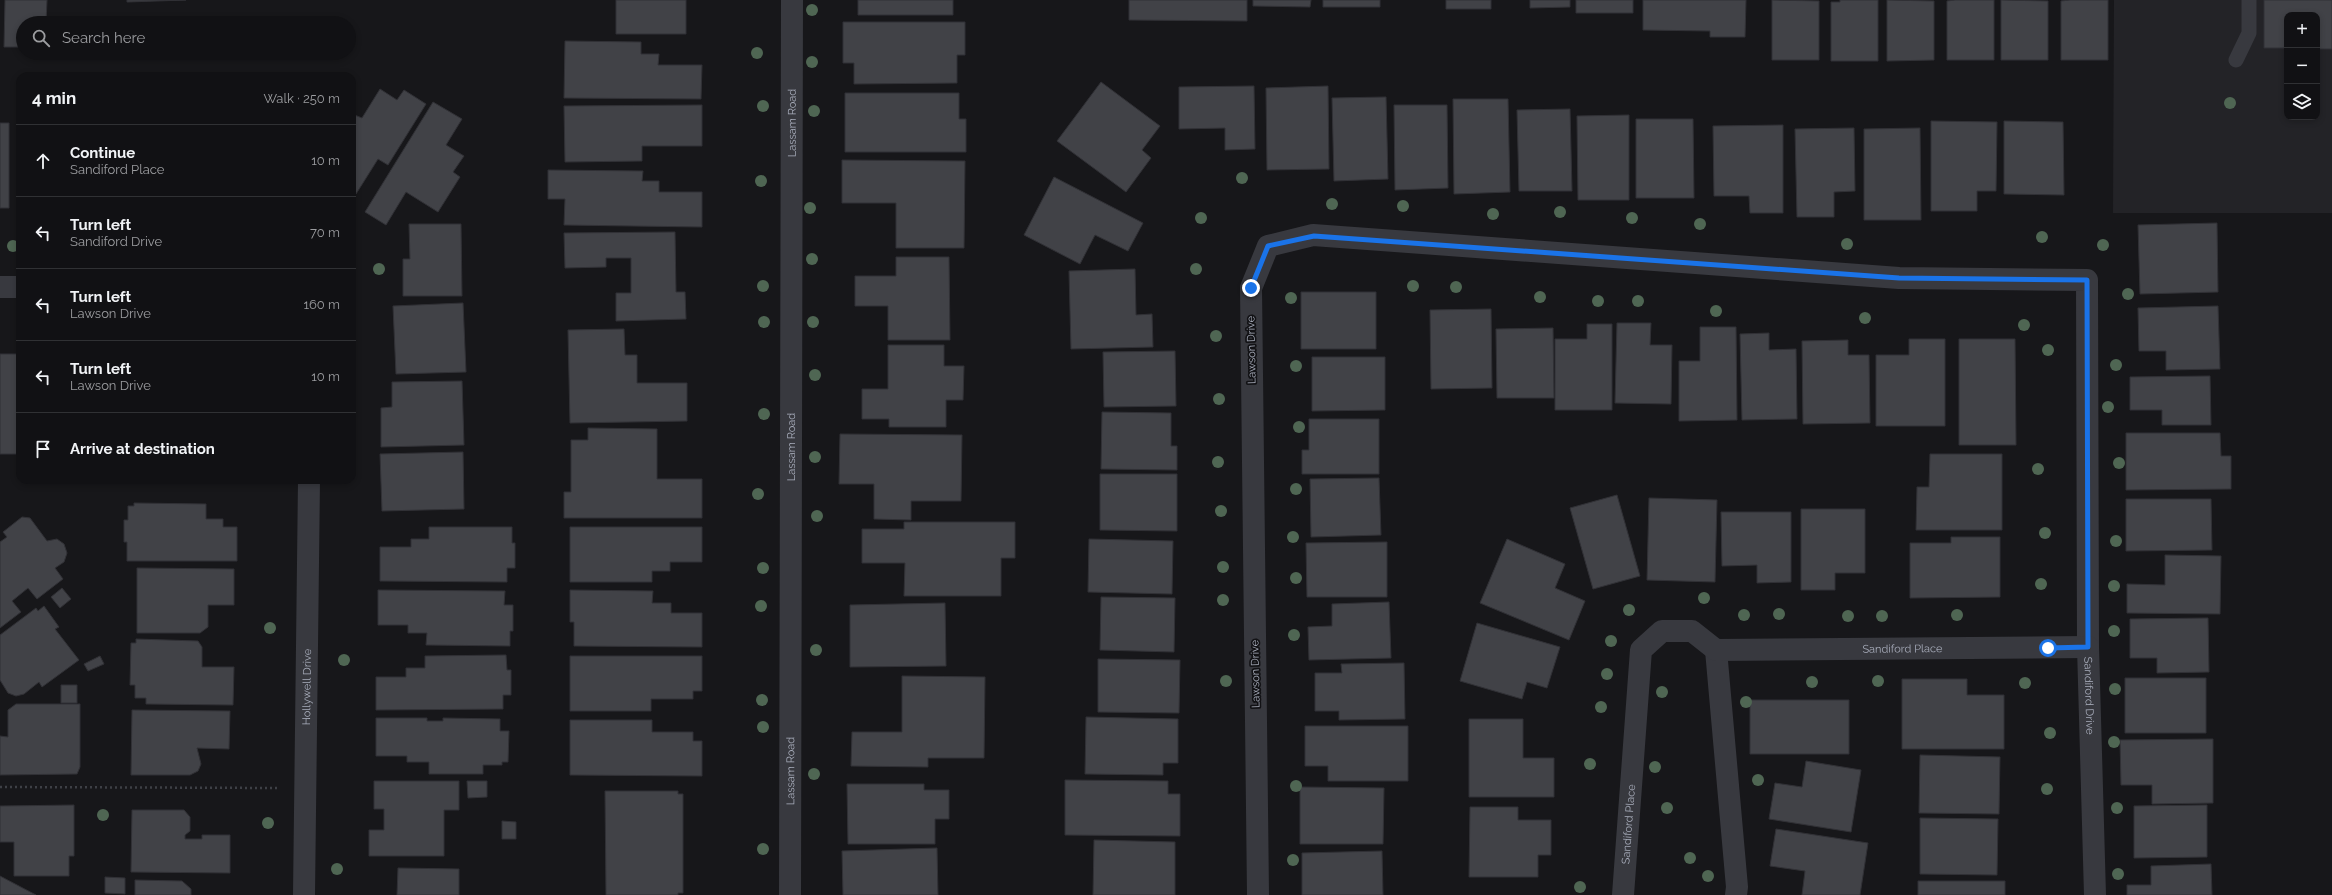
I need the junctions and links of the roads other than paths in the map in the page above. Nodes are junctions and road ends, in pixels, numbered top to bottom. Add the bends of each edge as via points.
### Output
1 (792, 0) edge
2 (2249, 0) edge
3 (2236, 60) dead end
4 (2087, 280) joint
5 (0, 287) edge
6 (16, 287) edge
7 (309, 484) edge
8 (2088, 647) junction
9 (1716, 650) junction
10 (304, 895) edge
11 (790, 895) edge
12 (1258, 895) edge
13 (1623, 895) edge
14 (1736, 895) edge
15 (2095, 895) edge

1 - 11 street, Lassam Road
2 - 3 lane via 2249,33
4 - 8 street, Sandiford Drive
4 - 12 street, Lawson Drive via 1899,278 1314,236 1268,246 1251,288
5 - 6 street
7 - 10 street, Hollywell Drive
8 - 9 street, Sandiford Place
8 - 15 street, Sandiford Drive
9 - 13 street, Sandiford Place via 1692,631 1662,631 1641,650
9 - 14 street

